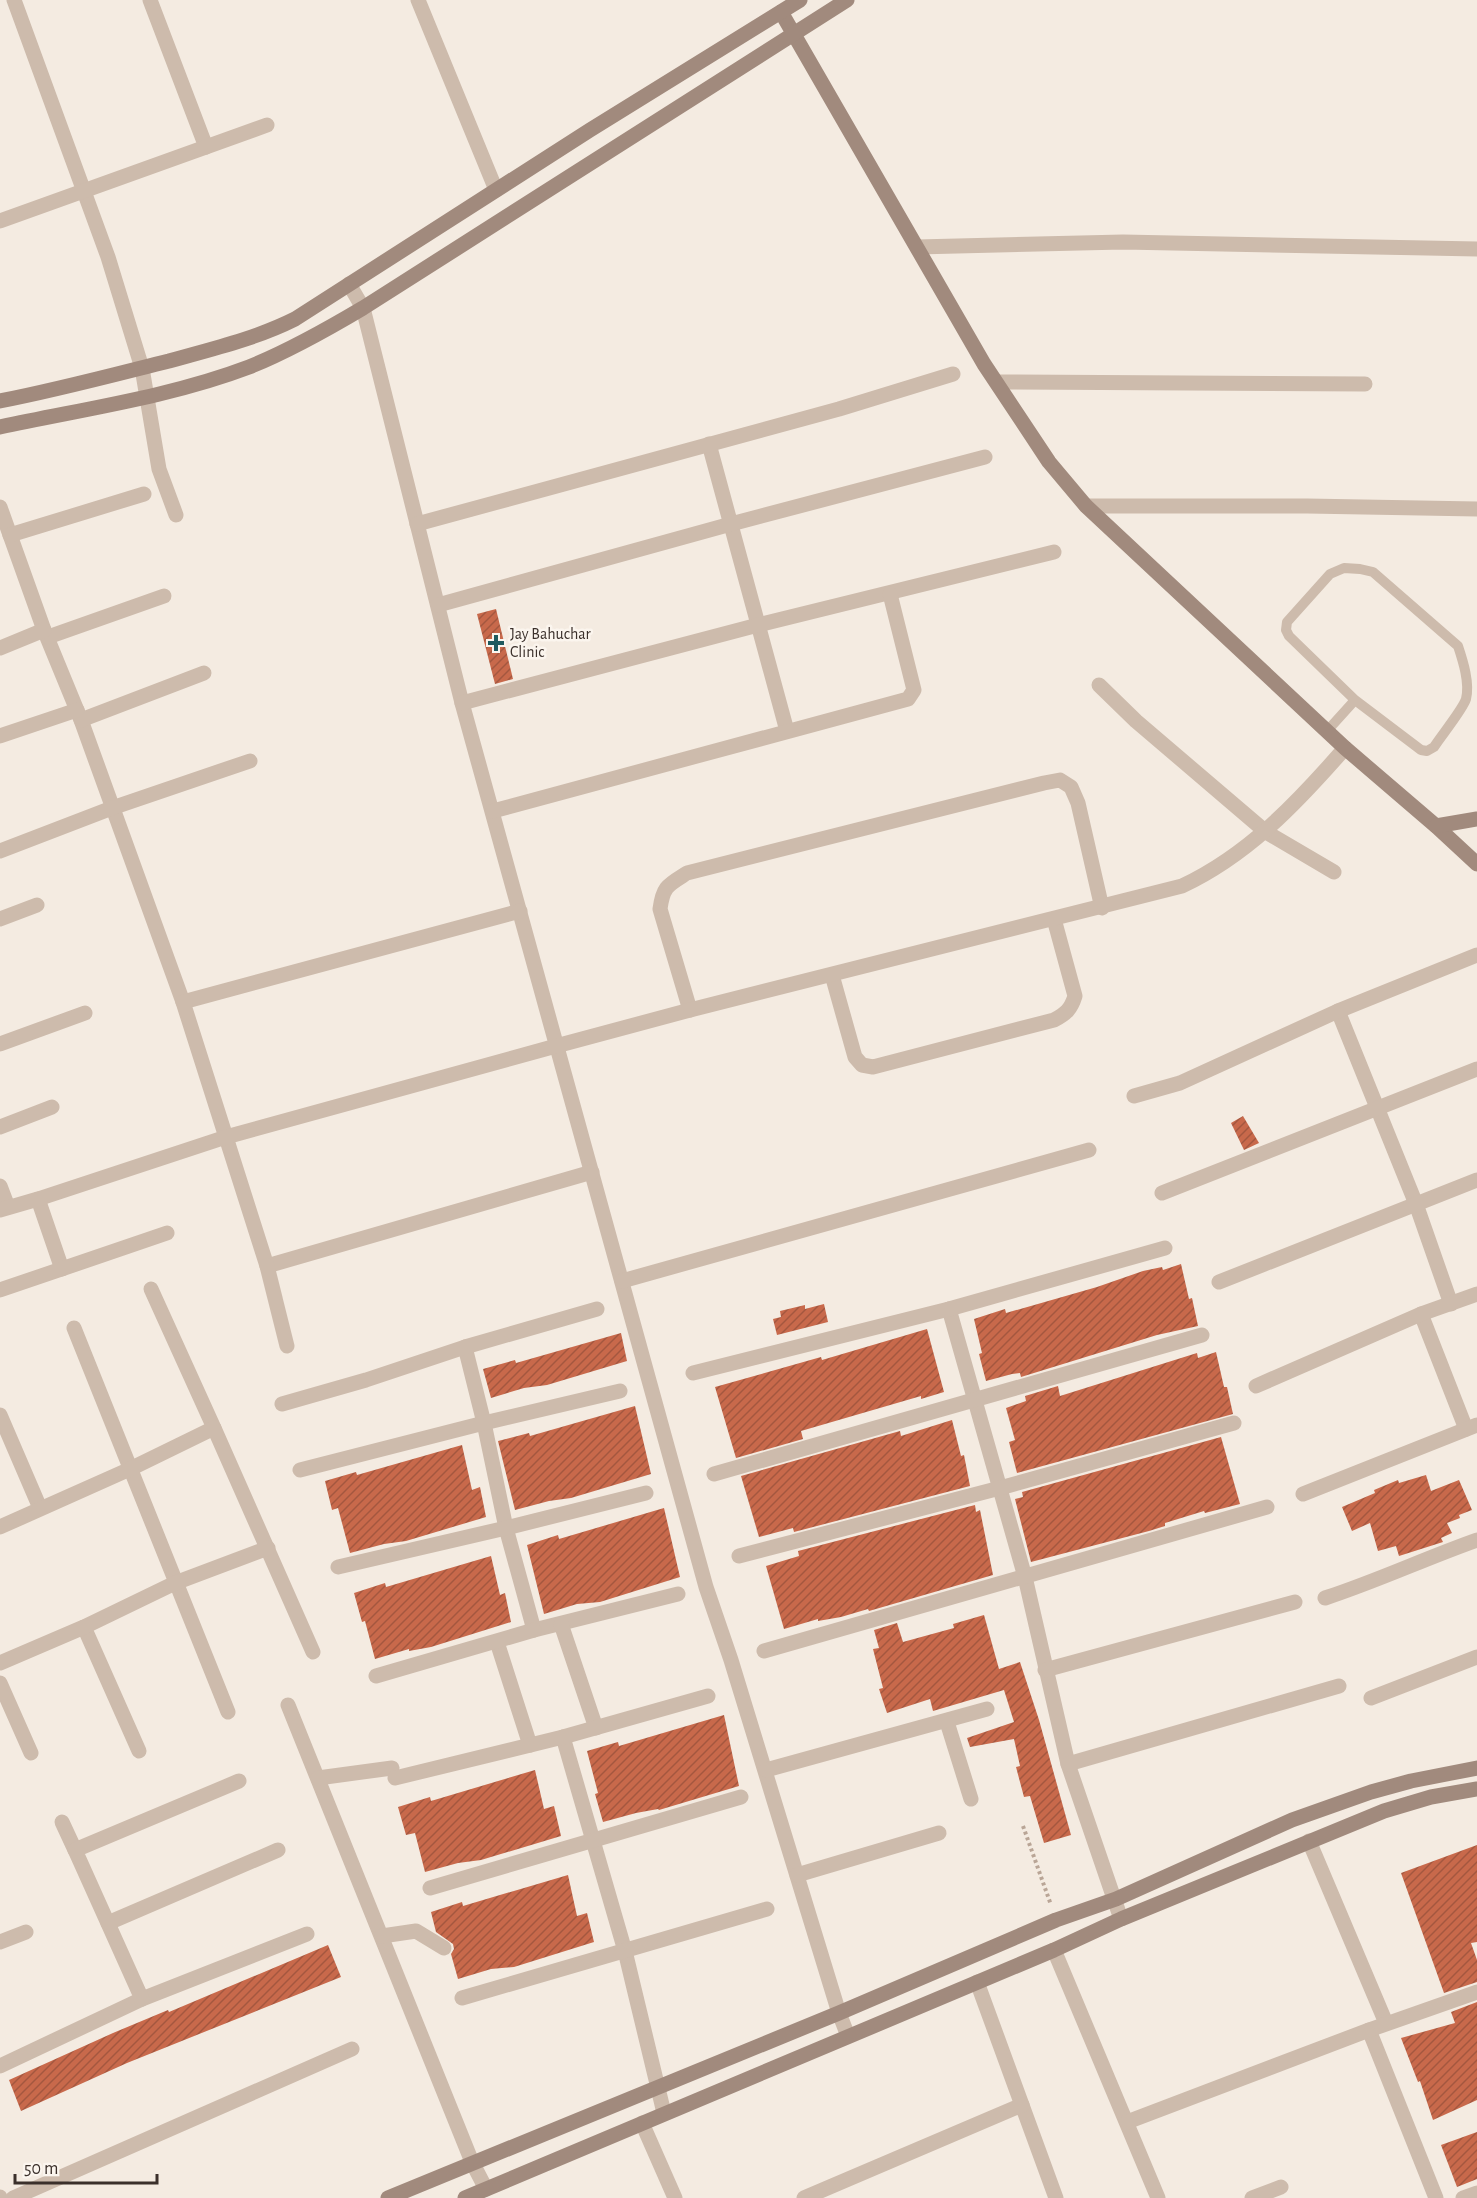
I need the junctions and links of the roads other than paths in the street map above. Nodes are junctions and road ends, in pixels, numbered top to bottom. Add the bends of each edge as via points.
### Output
1 (14, 0) edge
2 (150, 0) edge
3 (418, 0) edge
4 (800, 0) edge
5 (847, 0) edge
6 (781, 12) junction
7 (792, 35) junction
8 (267, 125) dead end
9 (206, 147) junction
10 (496, 190) junction
11 (85, 192) junction
12 (0, 221) edge
13 (917, 248) junction
14 (1477, 249) edge
15 (349, 284) junction
16 (363, 308) junction
17 (142, 368) junction
18 (954, 374) dead end
19 (998, 382) junction
20 (1365, 384) dead end
21 (148, 395) junction
22 (0, 401) edge
23 (0, 427) edge
24 (709, 444) junction
25 (985, 457) dead end
26 (144, 494) dead end
27 (1086, 506) junction
28 (0, 507) edge
29 (1477, 509) edge
30 (176, 515) dead end
31 (417, 524) junction
32 (731, 524) junction
33 (10, 535) junction
34 (1054, 552) dead end
35 (890, 594) junction
36 (164, 596) dead end
37 (438, 605) junction
38 (758, 625) junction
39 (46, 634) junction
40 (0, 648) edge
41 (204, 673) dead end
42 (1099, 685) dead end
43 (1355, 700) junction
44 (462, 704) junction
45 (79, 715) junction
46 (1327, 731) junction
47 (787, 732) junction
48 (0, 736) edge
49 (1345, 748) junction
50 (250, 762) dead end
51 (112, 808) junction
52 (493, 811) junction
53 (1477, 819) edge
54 (1436, 826) junction
55 (1266, 832) junction
56 (0, 851) edge
57 (1471, 852) edge
58 (1477, 864) edge
59 (1334, 872) dead end
60 (37, 905) dead end
61 (1102, 908) junction
62 (520, 911) junction
63 (0, 919) edge
64 (1054, 919) junction
65 (1477, 954) edge
66 (832, 975) junction
67 (183, 1002) junction
68 (690, 1010) junction
69 (1338, 1011) junction
70 (85, 1013) dead end
71 (0, 1044) edge
72 (556, 1046) junction
73 (1477, 1069) edge
74 (1134, 1096) dead end
75 (52, 1107) dead end
76 (1377, 1108) junction
77 (0, 1127) edge
78 (226, 1137) junction
79 (1089, 1150) dead end
80 (592, 1172) junction
81 (1477, 1180) edge
82 (0, 1186) edge
83 (1161, 1193) dead end
84 (38, 1199) junction
85 (1416, 1204) junction
86 (4, 1208) edge
87 (167, 1233) dead end
88 (1165, 1248) dead end
89 (267, 1266) junction
90 (62, 1269) junction
91 (622, 1281) junction
92 (1219, 1282) dead end
93 (151, 1288) dead end
94 (0, 1290) edge
95 (1477, 1294) edge
96 (1451, 1304) junction
97 (597, 1309) dead end
98 (949, 1309) junction
99 (1421, 1314) junction
100 (74, 1328) dead end
101 (1202, 1335) dead end
102 (287, 1346) dead end
103 (465, 1347) junction
104 (693, 1373) dead end
105 (1256, 1386) dead end
106 (621, 1391) dead end
107 (975, 1399) junction
108 (282, 1404) dead end
109 (0, 1414) edge
110 (484, 1423) junction
111 (1234, 1423) dead end
112 (1472, 1427) edge
113 (214, 1428) junction
114 (130, 1469) junction
115 (300, 1470) dead end
116 (714, 1474) dead end
117 (1000, 1488) junction
118 (646, 1493) dead end
119 (1303, 1494) dead end
120 (1267, 1507) dead end
121 (40, 1508) junction
122 (0, 1527) edge
123 (506, 1528) junction
124 (1477, 1540) edge
125 (268, 1548) junction
126 (739, 1556) dead end
127 (338, 1567) dead end
128 (1025, 1577) junction
129 (175, 1583) junction
130 (678, 1594) dead end
131 (1325, 1598) dead end
132 (1295, 1602) dead end
133 (561, 1624) junction
134 (84, 1628) junction
135 (534, 1630) junction
136 (497, 1642) junction
137 (764, 1651) dead end
138 (313, 1652) dead end
139 (1477, 1658) edge
140 (0, 1663) edge
141 (1045, 1670) junction
142 (375, 1676) dead end
143 (0, 1683) edge
144 (1339, 1686) dead end
145 (708, 1696) dead end
146 (1371, 1698) dead end
147 (288, 1705) dead end
148 (987, 1709) dead end
149 (228, 1712) dead end
150 (946, 1722) junction
151 (596, 1728) junction
152 (563, 1737) junction
153 (530, 1745) junction
154 (139, 1751) dead end
155 (32, 1753) dead end
156 (1068, 1764) junction
157 (1477, 1768) edge
158 (766, 1770) junction
159 (318, 1778) junction
160 (239, 1781) dead end
161 (1477, 1789) edge
162 (741, 1797) dead end
163 (971, 1799) dead end
164 (62, 1822) dead end
165 (939, 1833) dead end
166 (593, 1839) junction
167 (1309, 1841) junction
168 (75, 1850) junction
169 (278, 1850) dead end
170 (797, 1875) junction
171 (430, 1888) dead end
172 (1116, 1899) junction
173 (767, 1909) dead end
174 (1121, 1919) junction
175 (108, 1923) junction
176 (26, 1932) dead end
177 (307, 1934) dead end
178 (382, 1936) junction
179 (0, 1942) edge
180 (444, 1948) dead end
181 (1054, 1950) junction
182 (625, 1951) junction
183 (977, 1982) junction
184 (1477, 1992) edge
185 (462, 1998) dead end
186 (142, 1999) junction
187 (839, 2013) junction
188 (1386, 2024) junction
189 (1369, 2030) junction
190 (848, 2036) junction
191 (352, 2049) dead end
192 (0, 2066) edge
193 (657, 2086) junction
194 (1022, 2105) junction
195 (664, 2113) junction
196 (1126, 2122) junction
197 (642, 2123) junction
198 (472, 2162) junction
199 (1281, 2187) dead end
200 (486, 2189) junction
201 (1477, 2193) edge
202 (13, 2198) edge
203 (388, 2198) edge
204 (465, 2198) edge
205 (675, 2198) edge
206 (804, 2198) edge
207 (1056, 2198) edge
208 (1158, 2198) edge
209 (1252, 2198) edge
210 (1436, 2198) edge
211 (1462, 2198) edge

1 - 11 street
2 - 9 street
3 - 10 street
4 - 6 street
5 - 7 street
6 - 7 street
6 - 10 street
7 - 13 street
7 - 16 street
8 - 9 street
9 - 11 street
10 - 15 street
11 - 12 street
11 - 17 street
13 - 14 street via 1123,242
13 - 19 street
15 - 16 street
15 - 17 street via 276,328
16 - 21 street via 280,354
16 - 31 street
17 - 21 street
17 - 22 street
18 - 24 street
19 - 20 street
19 - 27 street via 1049,462
21 - 23 street
21 - 30 street via 159,468
24 - 31 street
24 - 32 street
25 - 32 street
26 - 33 street
27 - 29 street
27 - 46 street
28 - 33 street
31 - 37 street
32 - 37 street
32 - 38 street
33 - 39 street
34 - 35 street
35 - 38 street
35 - 47 street via 914,690 908,699
36 - 39 street
37 - 44 street
38 - 44 street
38 - 47 street
39 - 40 street
39 - 45 street
41 - 45 street
42 - 55 street
43 - 43 lane via 1427,751 1434,747 1466,699 1466,681 1458,646 1373,572 1344,568 1330,574 1287,622 1286,630
43 - 46 lane
44 - 52 street
45 - 48 street
45 - 51 street
46 - 49 street
47 - 52 street
49 - 54 street
49 - 55 street
50 - 51 street
51 - 56 street
51 - 67 street
52 - 62 street
53 - 54 street
54 - 57 street
55 - 59 street
55 - 61 street via 1206,875
57 - 58 street
60 - 63 street
61 - 64 street
61 - 68 street via 1078,803 1071,788 1060,780 1044,783 687,873 671,883 663,892 660,909
62 - 67 street
62 - 72 street
64 - 66 street
64 - 66 street via 1075,996 1065,1015 873,1067 862,1065 855,1057
65 - 69 street
66 - 68 street
67 - 78 street
68 - 72 street
69 - 74 street via 1180,1083
69 - 76 street
70 - 71 street
72 - 78 street
72 - 80 street
73 - 76 street
75 - 77 street
76 - 83 street
76 - 85 street
78 - 84 street
78 - 89 street
79 - 91 street
80 - 89 street
80 - 91 street
81 - 85 street
82 - 86 street
84 - 86 street
84 - 90 street
85 - 92 street
85 - 96 street
87 - 90 street
88 - 98 street
89 - 102 street
90 - 94 street
91 - 158 street via 706,1587
93 - 113 street
95 - 96 street
96 - 99 street
97 - 103 street
98 - 104 street
98 - 107 street
99 - 105 street
99 - 112 street
100 - 114 street
101 - 107 street
103 - 108 street
103 - 110 street
106 - 110 street
107 - 116 street
107 - 117 street
109 - 121 street
110 - 115 street
110 - 123 street
111 - 117 street
112 - 119 street
113 - 114 street
113 - 125 street
114 - 121 street
114 - 129 street
117 - 126 street
117 - 128 street
118 - 123 street
120 - 128 street
121 - 122 street
123 - 127 street
123 - 135 street
124 - 131 street
125 - 129 street
125 - 138 street
128 - 137 street
128 - 141 street
129 - 134 street
129 - 149 street
130 - 133 street
132 - 141 street
133 - 135 street
133 - 151 street
134 - 140 street
134 - 154 street
135 - 136 street
136 - 142 street
136 - 153 street
139 - 146 street
141 - 156 street
143 - 155 street
144 - 156 street
145 - 151 street
147 - 159 street
148 - 150 street
150 - 158 street
150 - 163 street
151 - 152 street
152 - 153 street
152 - 166 street
153 - 159 street via 394,1773
156 - 172 street
157 - 172 street via 1411,1781 1342,1801
158 - 170 street
159 - 178 street
160 - 168 street
161 - 167 street via 1384,1811
162 - 166 street
164 - 168 street
165 - 170 street
166 - 171 street
166 - 182 street
167 - 174 street
167 - 188 street
168 - 175 street
169 - 175 street
170 - 187 street
172 - 174 street
172 - 187 street via 1056,1920
173 - 182 street
174 - 181 street
175 - 186 street
176 - 179 street
177 - 186 street
178 - 180 street via 416,1931
178 - 198 street
181 - 183 street
181 - 196 street
182 - 185 street
182 - 193 street
183 - 190 street
183 - 194 street
184 - 188 street
186 - 192 street
187 - 190 street
187 - 193 street
188 - 189 street
189 - 196 street
189 - 210 street
190 - 195 street
191 - 202 street
193 - 195 street
193 - 198 street
194 - 206 street
194 - 207 street
195 - 197 street
196 - 208 street
197 - 200 street
197 - 205 street
198 - 200 street
198 - 203 street
199 - 209 street
200 - 204 street
201 - 211 street

